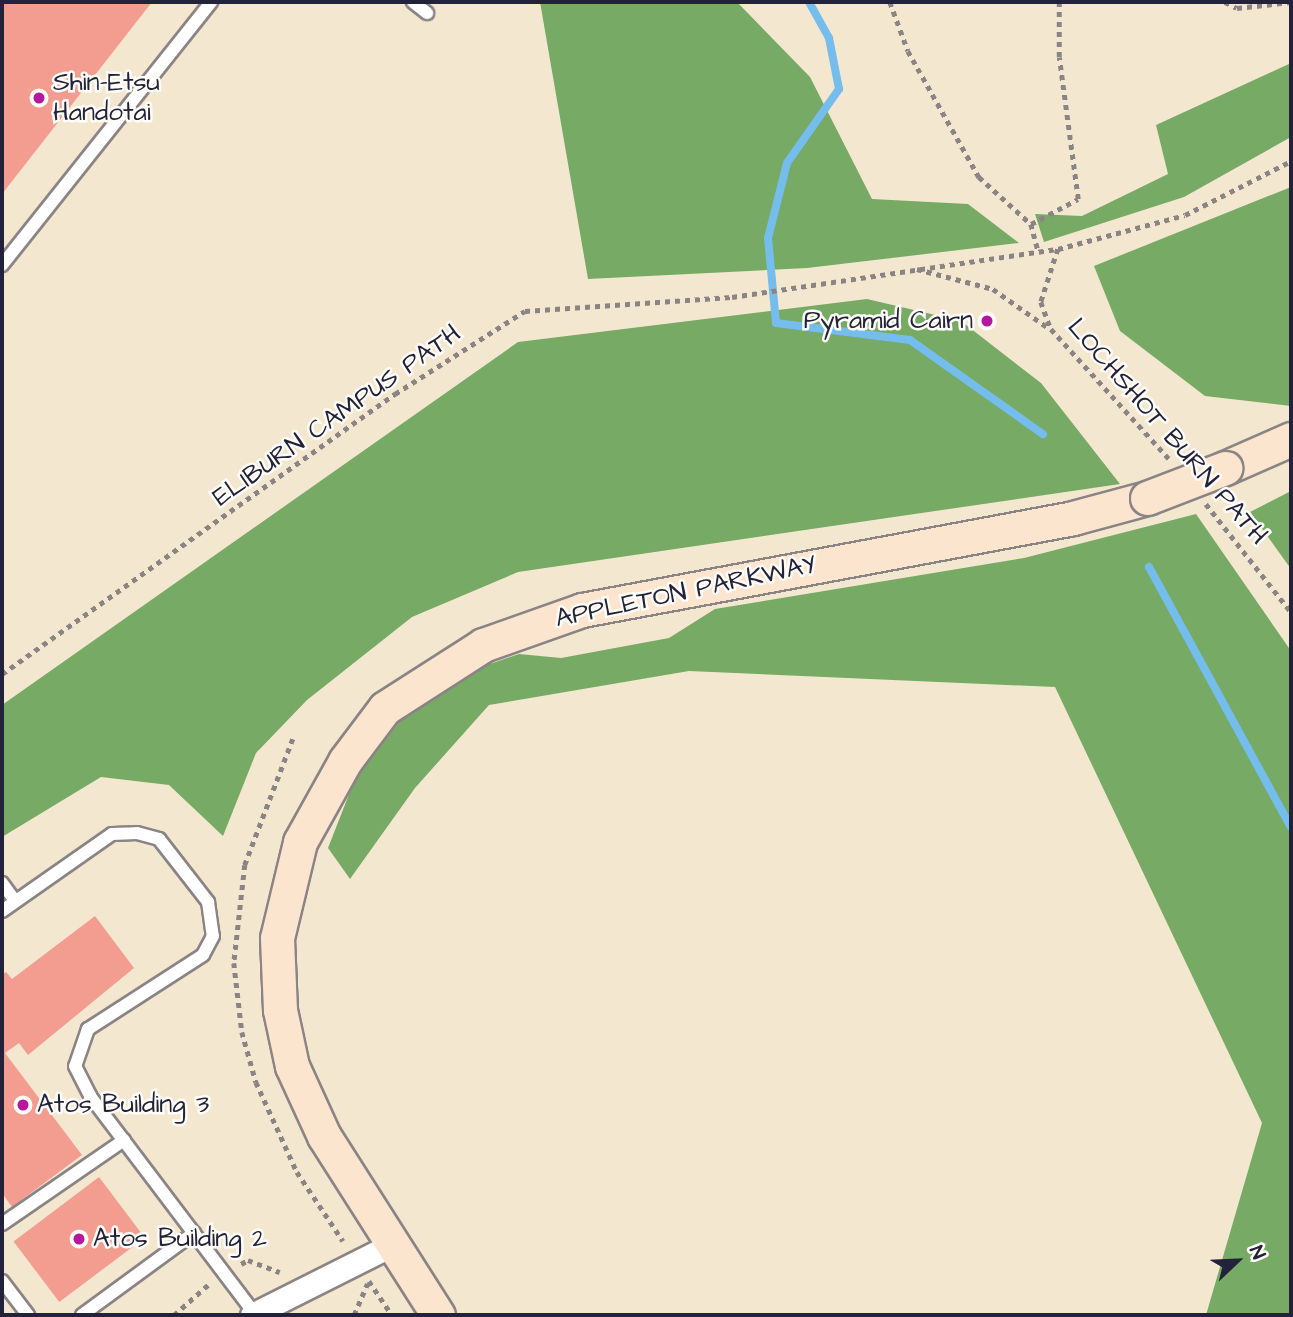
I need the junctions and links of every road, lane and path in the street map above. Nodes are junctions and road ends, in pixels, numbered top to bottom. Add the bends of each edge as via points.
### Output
1 (211, 2) edge
2 (413, 2) edge
3 (890, 2) edge
4 (1059, 2) edge
5 (1225, 2) edge
6 (1291, 2) edge
7 (427, 13) dead end
8 (1291, 161) edge
9 (1031, 224) junction
10 (1058, 249) junction
11 (1038, 251) junction
12 (2, 265) edge
13 (913, 268) junction
14 (1051, 330) junction
15 (1291, 439) edge
16 (1177, 468) dead end
17 (1202, 499) dead end
18 (1291, 612) edge
19 (2, 674) edge
20 (2, 883) edge
21 (15, 901) junction
22 (2, 911) edge
23 (124, 1140) junction
24 (2, 1224) edge
25 (194, 1233) junction
26 (342, 1240) dead end
27 (331, 1245) dead end
28 (391, 1245) junction
29 (287, 1268) dead end
30 (225, 1273) junction
31 (2, 1281) edge
32 (369, 1281) dead end
33 (253, 1314) edge
34 (28, 1315) edge
35 (82, 1315) edge
36 (174, 1315) edge
37 (354, 1315) edge
38 (438, 1315) edge

1 - 12 lane
2 - 7 lane
3 - 9 path via 908,51 979,177
4 - 9 path via 1059,57 1078,199
5 - 6 path via 1237,8
8 - 10 path via 1185,215
9 - 11 path
10 - 11 path
10 - 14 path, LOCHSHOT BURN PATH via 1041,302
11 - 13 path, ELIBURN CAMPUS PATH
13 - 14 path via 993,289
13 - 19 path, ELIBURN CAMPUS PATH via 732,297 525,311 395,394
14 - 16 path, LOCHSHOT BURN PATH
15 - 28 street, APPLETON PARKWAY, bridge via 1147,498 1073,518 582,610 483,645 385,708 345,761 300,842 277,938 280,1010 300,1090
17 - 18 path, LOCHSHOT BURN PATH
20 - 21 lane
21 - 22 lane
21 - 23 lane via 112,834 137,833 159,839 208,902 213,936 203,955 88,1029 78,1043 75,1066
23 - 24 lane
23 - 25 lane
25 - 30 lane
25 - 35 lane
26 - 27 path
28 - 33 street
28 - 38 street, APPLETON PARKWAY
29 - 30 path via 276,1274 248,1260
30 - 33 lane
30 - 36 path
31 - 34 lane
32 - 37 path

